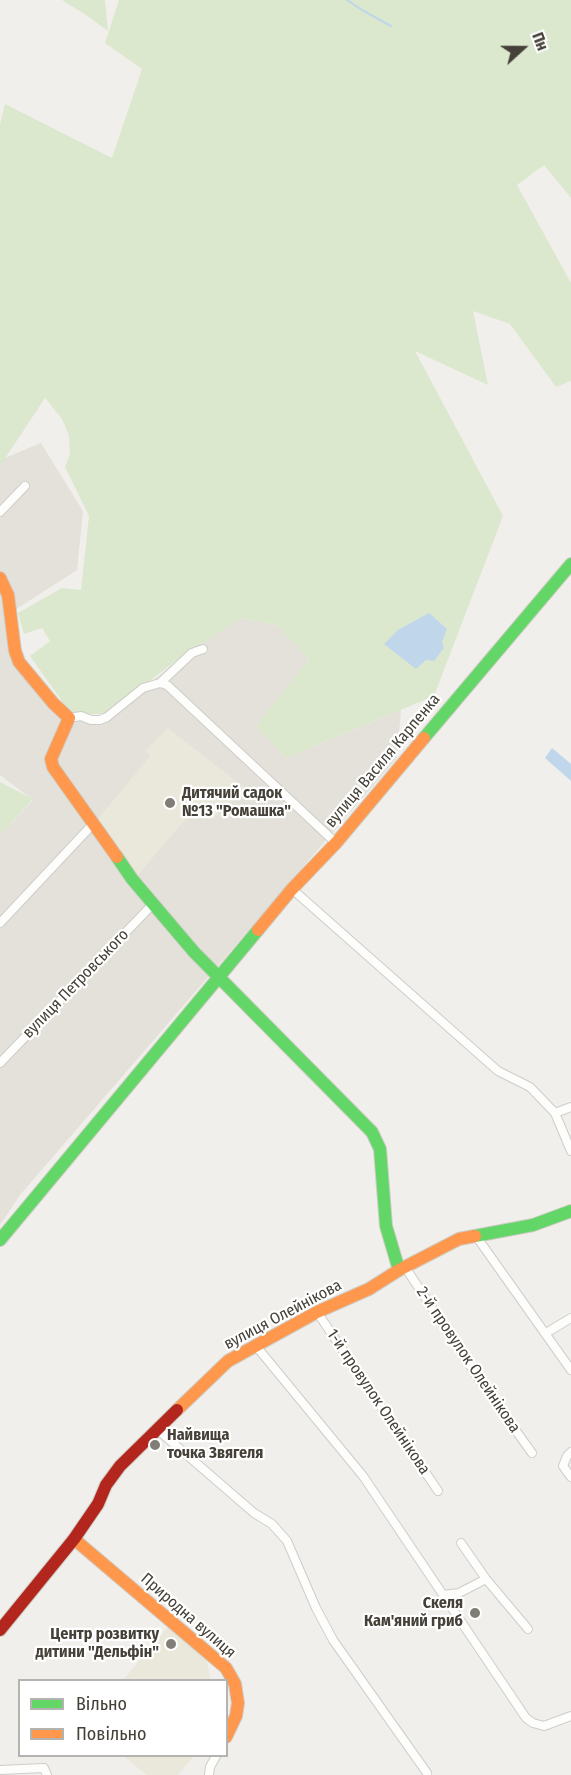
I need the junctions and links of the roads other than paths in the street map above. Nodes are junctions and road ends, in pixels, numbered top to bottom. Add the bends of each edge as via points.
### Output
1 (25, 486) dead end
2 (0, 512) edge
3 (571, 564) edge
4 (0, 578) edge
5 (203, 649) dead end
6 (160, 683) junction
7 (69, 718) junction
8 (93, 824) junction
9 (336, 843) junction
10 (292, 889) junction
11 (153, 904) junction
12 (0, 923) edge
13 (219, 979) junction
14 (0, 1063) edge
15 (571, 1107) edge
16 (555, 1113) junction
17 (571, 1151) edge
18 (571, 1211) edge
19 (476, 1236) junction
20 (0, 1240) edge
21 (402, 1269) junction
22 (317, 1312) junction
23 (571, 1318) edge
24 (546, 1334) junction
25 (256, 1346) junction
26 (571, 1370) edge
27 (158, 1430) junction
28 (571, 1452) edge
29 (532, 1453) dead end
30 (571, 1477) edge
31 (438, 1491) dead end
32 (74, 1539) junction
33 (461, 1542) dead end
34 (486, 1579) junction
35 (443, 1595) junction
36 (528, 1629) dead end
37 (0, 1630) edge
38 (571, 1716) edge
39 (228, 1733) edge
40 (215, 1757) edge
41 (0, 1770) edge
42 (427, 1773) dead end
43 (47, 1775) edge
44 (209, 1775) edge

1 - 2 street
3 - 9 street, вулиця Василя Карпенка
4 - 7 street via 8,595 19,662
5 - 6 street via 192,653
6 - 7 street via 143,688 100,720
6 - 9 street via 167,685
7 - 8 street via 51,759
8 - 11 street
8 - 12 street
9 - 10 street, вулиця Василя Карпенка
10 - 13 street, вулиця Василя Карпенка
10 - 16 street via 498,1071 530,1087
11 - 13 street
11 - 14 street, вулиця Петровського
13 - 20 street, вулиця Василя Карпенка
13 - 21 street via 372,1132 380,1149 386,1226
15 - 16 street
16 - 17 street
18 - 19 street, вулиця Олейнікова via 533,1225
19 - 21 street, вулиця Олейнікова via 459,1239
19 - 24 street
21 - 22 street, вулиця Олейнікова
21 - 29 street, 2-й провулок Олейнікова
22 - 25 street, вулиця Олейнікова
22 - 31 street, 1-й провулок Олейнікова
23 - 24 street
24 - 26 street
25 - 27 street, вулиця Олейнікова via 228,1361
25 - 35 street via 363,1476
27 - 32 street, вулиця Олейнікова via 120,1466
27 - 42 street via 272,1524 287,1541 333,1640
28 - 30 street via 563,1466
32 - 37 street, вулиця Олейнікова
32 - 39 street, Природна вулиця via 226,1668 235,1684 238,1703
33 - 34 street
34 - 35 street via 459,1593
34 - 36 street
35 - 38 street via 526,1718 544,1726
40 - 44 street
41 - 43 street via 44,1767

